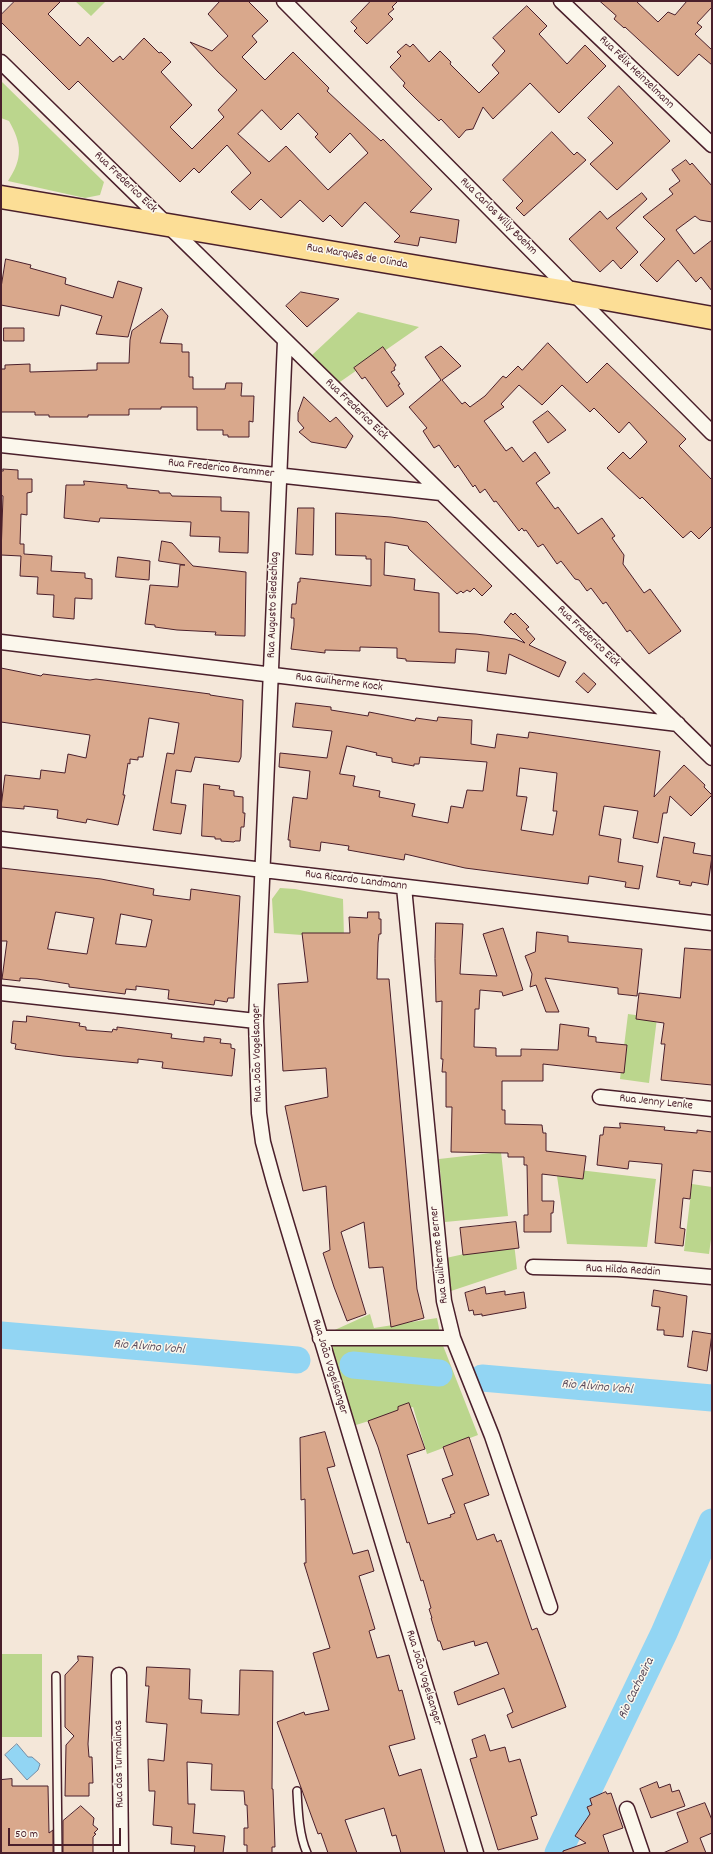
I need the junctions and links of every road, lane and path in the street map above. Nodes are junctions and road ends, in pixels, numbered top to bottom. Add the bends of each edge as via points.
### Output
1 (284, 1) edge
2 (561, 1) edge
3 (1, 62) edge
4 (712, 145) edge
5 (1, 197) edge
6 (168, 225) junction
7 (573, 293) junction
8 (712, 318) edge
9 (285, 341) junction
10 (712, 433) edge
11 (1, 445) edge
12 (280, 475) junction
13 (441, 493) junction
14 (1, 642) edge
15 (271, 675) junction
16 (678, 724) junction
17 (712, 758) edge
18 (1, 839) edge
19 (263, 870) junction
20 (404, 887) junction
21 (712, 923) edge
22 (1, 993) edge
23 (256, 1021) junction
24 (600, 1097) dead end
25 (712, 1109) edge
26 (533, 1267) dead end
27 (712, 1277) edge
28 (320, 1338) junction
29 (453, 1338) junction
30 (550, 1607) dead end
31 (119, 1675) dead end
32 (56, 1676) dead end
33 (297, 1791) dead end
34 (628, 1809) dead end
35 (58, 1853) edge
36 (121, 1853) edge
37 (307, 1853) edge
38 (476, 1853) edge
39 (642, 1853) edge

1 - 7 street, Rua Carlos Willy Boehm
2 - 4 street, Rua Félix Heinzelmann
3 - 6 street, Rua Frederico Eick
5 - 6 main road, Rua Marquês de Olinda
6 - 7 main road, Rua Marquês de Olinda
6 - 9 street, Rua Frederico Eick
7 - 8 main road, Rua Marquês de Olinda
7 - 10 street, Rua Carlos Willy Boehm
9 - 12 street, Rua Augusto Siedschlag
9 - 13 street, Rua Frederico Eick
11 - 12 street, Rua Frederico Brammer
12 - 13 street, Rua Frederico Brammer
12 - 15 street, Rua Augusto Siedschlag
13 - 16 street, Rua Frederico Eick
14 - 15 street, Rua Guilherme Kock
15 - 16 street, Rua Guilherme Kock
15 - 19 street, Rua Augusto Siedschlag
16 - 17 street, Rua Frederico Eick
18 - 19 street, Rua Ricardo Landmann
19 - 20 street, Rua Ricardo Landmann
19 - 23 street, Rua João Vogelsanger
20 - 21 street, Rua Ricardo Landmann
20 - 29 street, Rua Guilherme Berner via 444,1301
22 - 23 street
23 - 28 street, Rua João Vogelsanger via 257,1086 263,1142
24 - 25 street, Rua Jenny Lenke
26 - 27 street, Rua Hilda Reddin via 618,1269
28 - 29 street
28 - 38 street, Rua João Vogelsanger
29 - 30 street, Rua Guilherme Berner via 492,1436
31 - 36 street, Rua das Turmalinas
32 - 35 lane
33 - 37 lane via 298,1812
34 - 39 street

